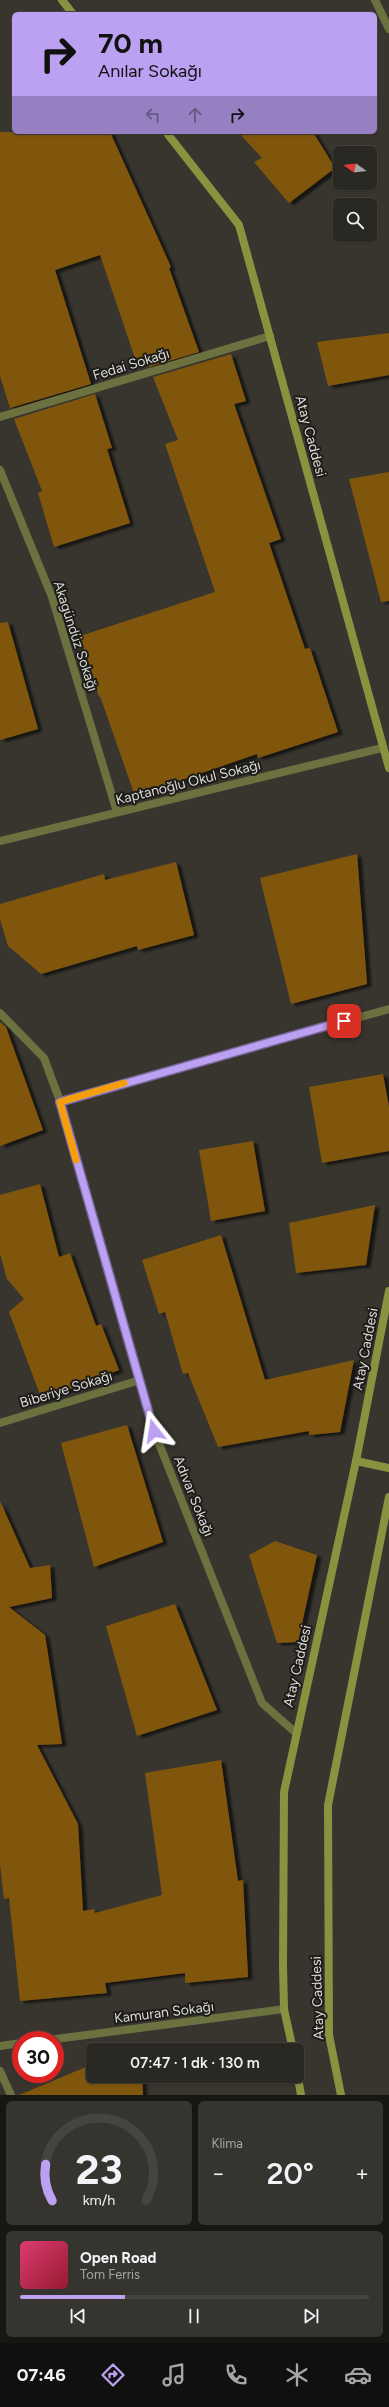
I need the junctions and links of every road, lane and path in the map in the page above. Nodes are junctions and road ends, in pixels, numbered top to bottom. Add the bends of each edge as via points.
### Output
1 (62, 0) edge
2 (375, 0) edge
3 (71, 12) edge
4 (389, 29) edge
5 (168, 134) edge
6 (270, 336) junction
7 (0, 417) edge
8 (0, 470) edge
9 (382, 748) junction
10 (389, 768) edge
11 (117, 812) junction
12 (0, 841) edge
13 (389, 1009) edge
14 (0, 1013) edge
15 (60, 1102) junction
16 (389, 1291) edge
17 (140, 1380) junction
18 (0, 1423) edge
19 (356, 1461) junction
20 (389, 1468) edge
21 (389, 1497) edge
22 (296, 1733) junction
23 (284, 2009) junction
24 (64, 2038) edge
25 (291, 2043) edge
26 (12, 2045) edge
27 (0, 2046) edge
28 (0, 2071) edge
29 (299, 2083) edge
30 (11, 2095) edge
31 (302, 2095) edge
32 (341, 2095) edge

1 - 3 main road
2 - 4 street
5 - 6 main road, Atay Caddesi via 239,225
6 - 7 street, Fedai Sokağı
6 - 9 main road, Atay Caddesi
8 - 11 street, Akagündüz Sokağı via 52,597
9 - 10 main road, Atay Caddesi
9 - 11 street, Kaptanoğlu Okul Sokağı
11 - 12 street, Kaptanoğlu Okul Sokağı
13 - 15 street
14 - 15 street, Adıvar Sokağı via 44,1058
15 - 17 street, Adıvar Sokağı
16 - 19 main road, Atay Caddesi
17 - 18 street, Biberiye Sokağı
17 - 22 street, Adıvar Sokağı via 154,1431 262,1703
19 - 20 main road
19 - 22 main road, Atay Caddesi
21 - 32 main road, Atay Caddesi via 328,1805 329,2035
22 - 23 main road, Atay Caddesi via 284,1792
23 - 24 street, Kamuran Sokağı
23 - 25 main road, Atay Caddesi
26 - 27 street
28 - 30 street
29 - 31 main road

